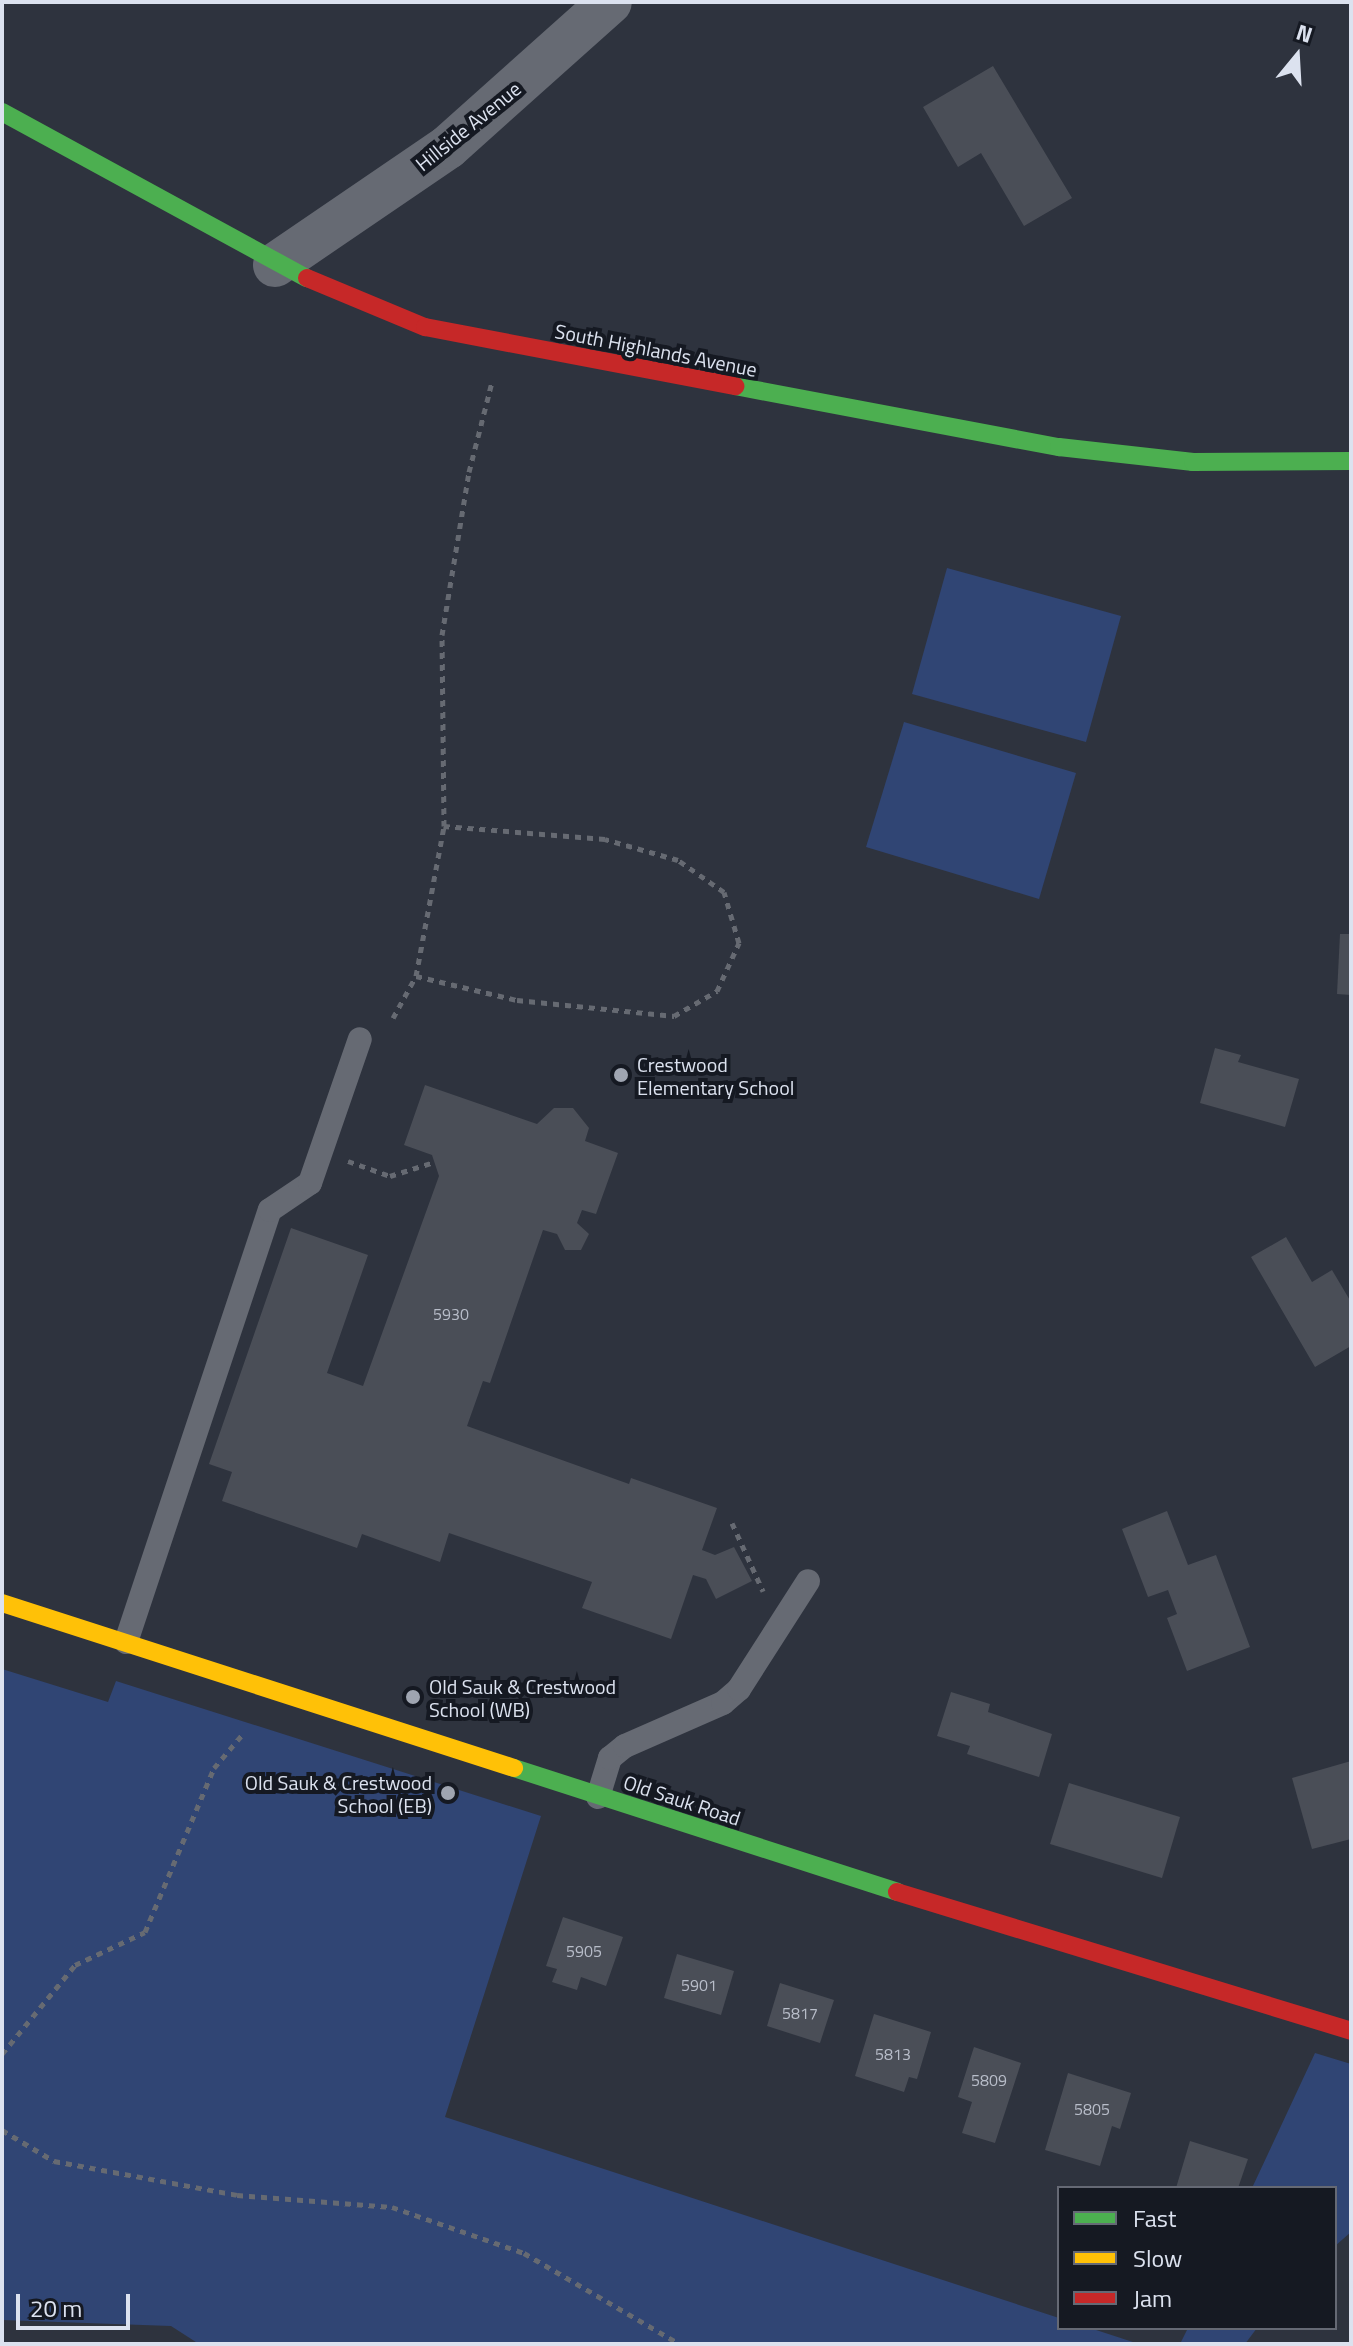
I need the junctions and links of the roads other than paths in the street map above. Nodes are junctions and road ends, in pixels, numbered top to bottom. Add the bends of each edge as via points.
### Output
1 (610, 2) edge
2 (2, 112) edge
3 (275, 265) junction
4 (1351, 461) edge
5 (360, 1039) dead end
6 (808, 1581) dead end
7 (2, 1603) edge
8 (126, 1642) junction
9 (598, 1797) junction
10 (1351, 2031) edge

1 - 3 street, Hillside Avenue via 448,147
2 - 3 street, South Highlands Avenue
3 - 4 street, South Highlands Avenue via 425,327 1059,447 1193,462
5 - 8 lane via 310,1183 270,1210
6 - 9 lane via 739,1689 723,1703 625,1746 610,1758
7 - 8 street, Old Sauk Road
8 - 9 street, Old Sauk Road
9 - 10 street, Old Sauk Road

